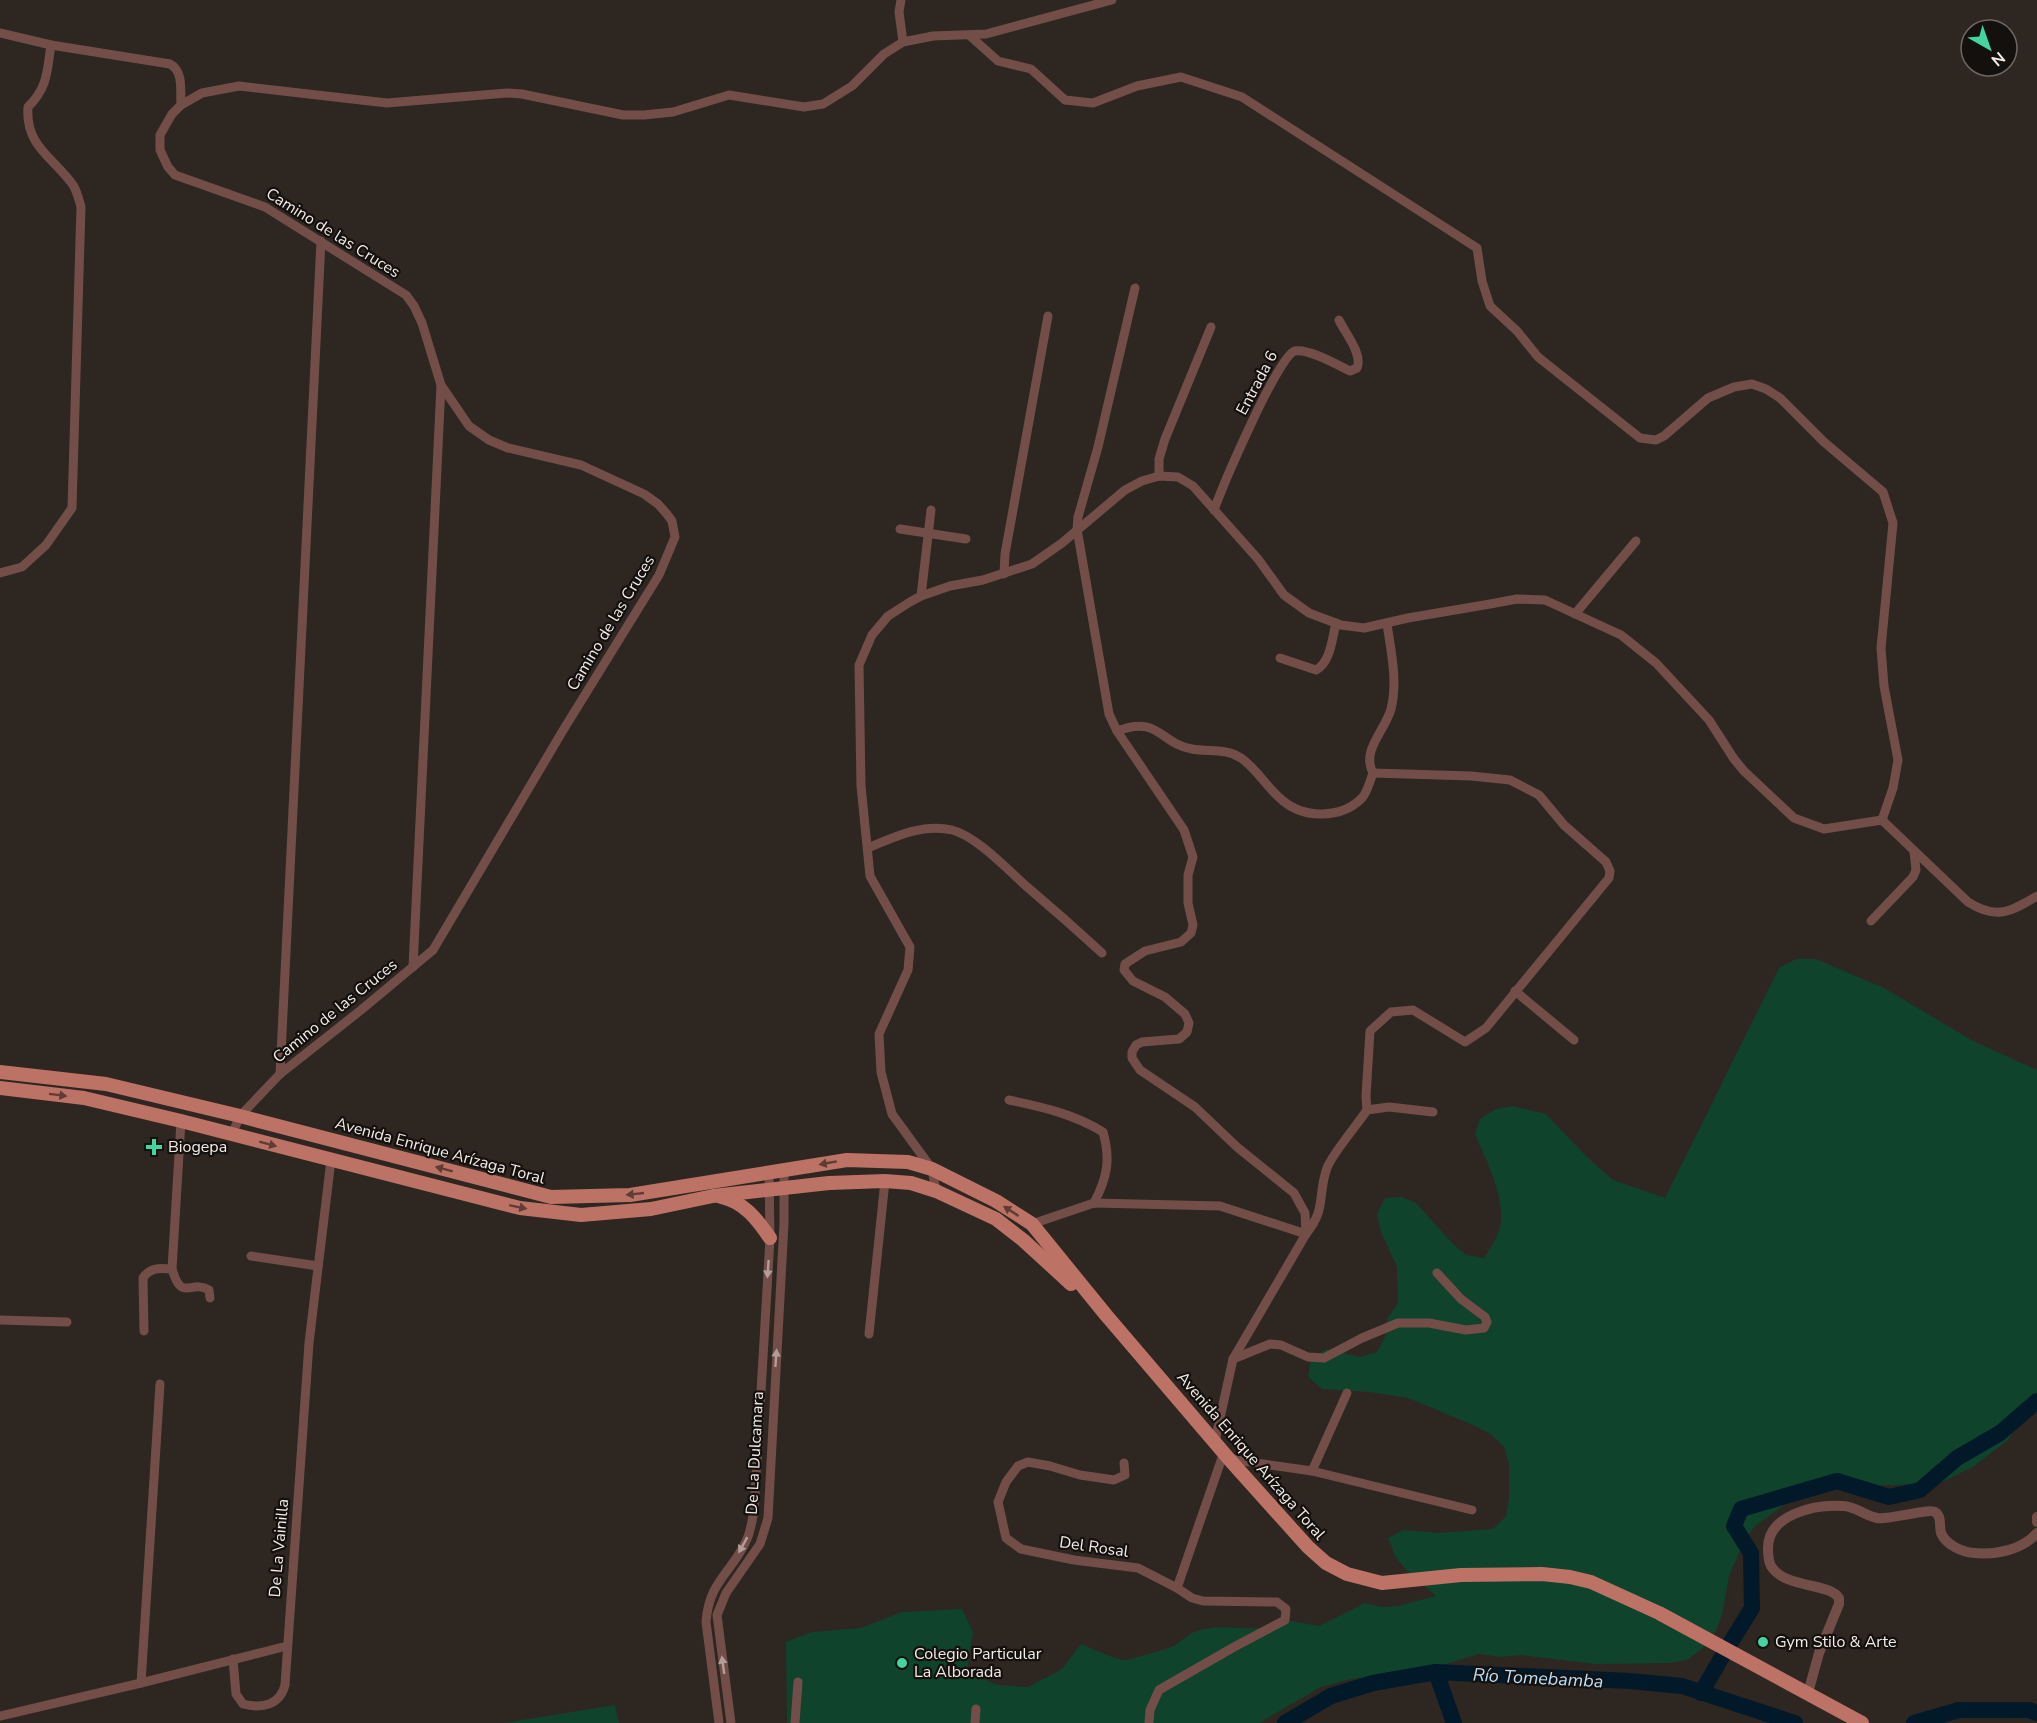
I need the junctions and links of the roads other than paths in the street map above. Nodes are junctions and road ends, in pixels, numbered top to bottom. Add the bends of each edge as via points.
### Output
1 (901, 0) edge
2 (1107, 1) edge
3 (0, 33) edge
4 (969, 35) junction
5 (903, 42) junction
6 (51, 45) junction
7 (181, 105) junction
8 (321, 242) junction
9 (1135, 288) dead end
10 (1048, 316) dead end
11 (1338, 320) dead end
12 (1211, 327) dead end
13 (441, 385) junction
14 (1159, 476) junction
15 (931, 510) dead end
16 (1214, 510) junction
17 (1077, 529) junction
18 (900, 530) dead end
19 (928, 535) junction
20 (966, 539) dead end
21 (1636, 541) dead end
22 (0, 573) edge
23 (1004, 574) junction
24 (921, 596) junction
25 (1575, 614) junction
26 (1336, 623) junction
27 (1387, 624) junction
28 (1280, 658) dead end
29 (1117, 731) junction
30 (1373, 774) junction
31 (1882, 820) junction
32 (868, 848) junction
33 (1914, 852) junction
34 (2037, 896) edge
35 (1871, 921) dead end
36 (1102, 953) dead end
37 (413, 967) junction
38 (1515, 991) junction
39 (1574, 1040) dead end
40 (0, 1072) edge
41 (280, 1074) junction
42 (0, 1088) edge
43 (1009, 1100) dead end
44 (1367, 1110) junction
45 (1433, 1112) dead end
46 (240, 1116) junction
47 (181, 1120) junction
48 (232, 1134) junction
49 (332, 1160) junction
50 (932, 1169) junction
51 (784, 1171) junction
52 (769, 1173) junction
53 (885, 1180) junction
54 (785, 1188) junction
55 (769, 1189) junction
56 (936, 1191) junction
57 (713, 1196) junction
58 (1094, 1203) junction
59 (1032, 1224) junction
60 (1306, 1234) junction
61 (770, 1238) junction
62 (252, 1256) dead end
63 (318, 1266) junction
64 (172, 1269) junction
65 (1437, 1273) dead end
66 (210, 1298) dead end
67 (1106, 1315) junction
68 (0, 1320) edge
69 (68, 1322) dead end
70 (144, 1331) dead end
71 (869, 1334) dead end
72 (1233, 1359) junction
73 (160, 1384) dead end
74 (1347, 1393) dead end
75 (1223, 1451) junction
76 (1124, 1463) dead end
77 (1312, 1471) junction
78 (1472, 1510) dead end
79 (2037, 1517) edge
80 (2037, 1522) edge
81 (2037, 1533) edge
82 (1177, 1588) junction
83 (286, 1646) junction
84 (233, 1659) junction
85 (798, 1682) dead end
86 (141, 1683) junction
87 (1808, 1693) junction
88 (976, 1709) dead end
89 (20, 1712) junction
90 (0, 1716) edge
91 (1860, 1722) edge
92 (20, 1723) edge
93 (719, 1723) edge
94 (730, 1723) edge
95 (795, 1723) edge
96 (975, 1723) edge
97 (1149, 1723) edge

1 - 5 street
2 - 4 street via 986,34
3 - 6 street
4 - 5 street
4 - 31 street via 998,61 1031,69 1065,100 1093,103 1137,86 1181,77 1242,97 1477,248 1490,306 1538,357 1640,438 1656,440 1664,436 1708,398 1734,387 1752,384 1780,398 1883,492 1893,523 1881,648 1898,760
5 - 7 street via 884,54 852,86 823,104 804,107 729,95 673,112 623,115 522,94 387,103 239,86 202,93
6 - 7 street via 171,64 179,72
6 - 22 street via 45,82 28,107 27,122 37,143 75,186 81,207 72,508 46,545 22,567
7 - 8 street, Camino de las Cruces via 164,126 159,142 168,167 176,175 256,202
8 - 13 street, Camino de las Cruces via 406,295 422,323
8 - 41 street
9 - 17 street
10 - 23 street
11 - 16 street, Entrada 6 via 1356,354 1357,368 1350,370 1305,351 1290,353 1261,403
12 - 14 street via 1165,439
13 - 37 street
13 - 37 street, Camino de las Cruces via 469,426 489,440 581,465 644,494 672,521 675,537 659,575 441,938
14 - 16 street via 1178,477 1193,486
14 - 17 street via 1125,490
15 - 19 street
16 - 26 street via 1284,595 1309,613
17 - 23 street via 1032,564
17 - 29 street via 1109,714
18 - 19 street
19 - 20 street
19 - 24 street
21 - 25 street
23 - 24 street
24 - 32 street via 888,616 872,635 859,665 861,786
25 - 27 street via 1545,600 1517,599
25 - 31 street via 1621,635 1656,663 1709,720 1744,771 1794,818 1824,829
26 - 27 street via 1364,628
26 - 28 street via 1323,666 1316,670
27 - 30 street via 1393,694 1391,709 1369,754
29 - 30 street via 1132,725 1153,728 1190,749 1227,752 1239,757 1284,803 1306,813 1331,814 1347,807 1362,798
29 - 60 street via 1184,830 1193,857 1188,875 1191,933 1181,942 1131,958 1124,970 1133,981 1165,997 1185,1014 1187,1032 1179,1039 1142,1042 1136,1045 1132,1058 1140,1070 1195,1107 1294,1193 1305,1213
30 - 38 street via 1510,780 1539,795 1564,825 1606,862 1609,878
31 - 33 street
32 - 36 street via 906,831 936,829 963,834
32 - 50 street via 870,876 910,947 908,970 879,1034 881,1072 892,1114
33 - 34 street via 1980,910 2015,910
33 - 35 street via 1913,877
37 - 41 street, Camino de las Cruces
38 - 39 street
38 - 44 street via 1486,1028 1465,1042 1413,1010 1391,1012 1370,1031
40 - 46 main road, Avenida Enrique Arízaga Toral via 106,1084
41 - 46 street, Camino de las Cruces
42 -> 47 main road, Avenida Enrique Arízaga Toral via 84,1098
43 - 58 street via 1073,1116 1103,1132 1109,1160
44 - 45 street via 1389,1107
44 - 60 street via 1328,1167 1320,1212
46 - 48 street, Camino de las Cruces
52 -> 46 main road, Avenida Enrique Arízaga Toral via 630,1195 551,1197
47 - 48 main road, Avenida Enrique Arízaga Toral
47 - 64 street
48 -> 49 main road, Avenida Enrique Arízaga Toral
49 -> 57 main road, Avenida Enrique Arízaga Toral via 547,1213 581,1215 651,1209
49 - 63 street, De La Vainilla
50 -> 51 main road, Avenida Enrique Arízaga Toral via 908,1162 847,1160
50 - 56 street
59 -> 50 main road, Avenida Enrique Arízaga Toral
51 - 52 main road, Avenida Enrique Arízaga Toral
51 - 54 street, De La Dulcamara
52 - 55 street, De La Dulcamara
53 - 54 main road, Avenida Enrique Arízaga Toral
53 - 56 main road, Avenida Enrique Arízaga Toral
53 - 71 street
54 - 55 main road, Avenida Enrique Arízaga Toral
94 -> 54 street, De La Dulcamara via 717,1615 726,1593 759,1544 768,1518
55 - 57 main road, Avenida Enrique Arízaga Toral
55 - 61 street, De La Dulcamara
56 - 67 main road, Avenida Enrique Arízaga Toral via 996,1219
57 - 61 main road via 740,1204
58 - 59 street
58 - 60 street via 1220,1206
59 - 67 main road, Avenida Enrique Arízaga Toral
60 - 72 street
61 -> 93 street, De La Dulcamara via 754,1511 747,1540 711,1595 706,1612
62 - 63 street
63 - 83 street, De La Vainilla
64 - 66 street via 176,1283 182,1287 205,1287
64 - 70 street via 153,1269 143,1278
65 - 72 street via 1485,1317 1484,1328 1466,1330 1429,1323 1398,1323 1324,1358 1270,1344
67 - 75 main road, Avenida Enrique Arízaga Toral
68 - 69 street
72 - 75 street
73 - 86 street
74 - 77 street
75 - 77 street
75 - 82 street
75 - 87 main road, Avenida Enrique Arízaga Toral via 1308,1547 1347,1575 1382,1583 1461,1575 1542,1574 1591,1582 1659,1613
76 - 82 street, Del Rosal via 1125,1475 1114,1480 1028,1462 1018,1466 998,1502 1006,1538 1021,1550 1138,1568
77 - 78 street
79 - 80 street
81 - 87 street via 2021,1546 2000,1553 1972,1554 1945,1539 1940,1519 1932,1510 1877,1518 1844,1506 1829,1506 1791,1514 1770,1536 1768,1557 1772,1567 1781,1576 1834,1592 1839,1598
82 - 97 street, Del Rosal via 1203,1601 1277,1602 1286,1609 1285,1620 1159,1690
83 - 84 street
83 - 84 street, De La Vainilla via 283,1695 271,1704 249,1706 241,1702 236,1695
84 - 86 street
85 - 95 street
86 - 89 street
87 - 91 main road, Avenida Enrique Arízaga Toral
88 - 96 street
89 - 90 street
89 - 92 street

